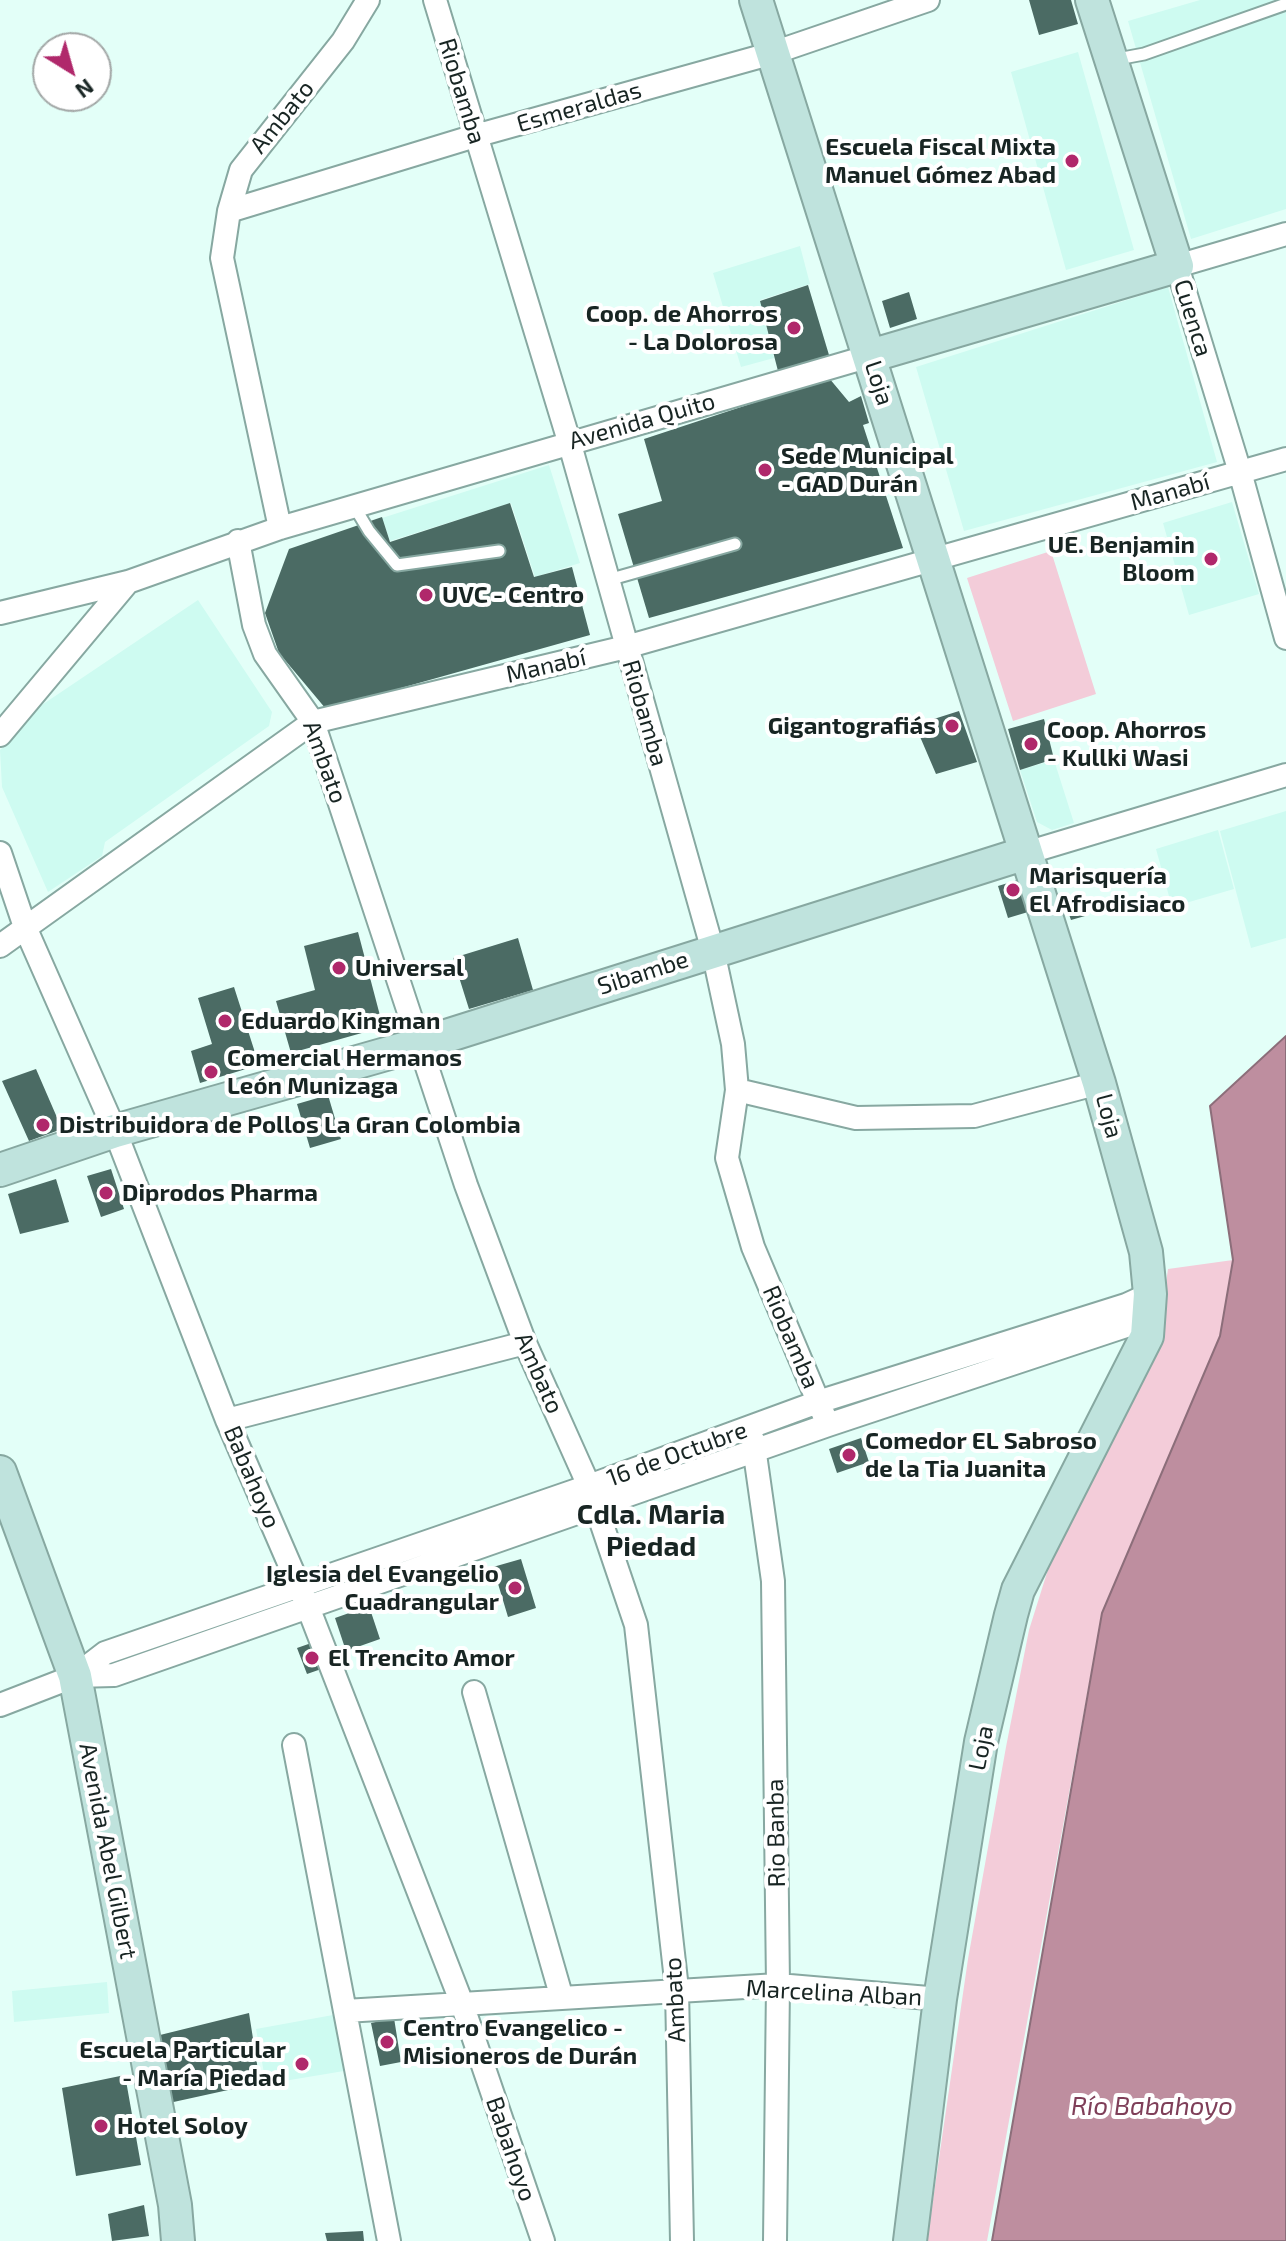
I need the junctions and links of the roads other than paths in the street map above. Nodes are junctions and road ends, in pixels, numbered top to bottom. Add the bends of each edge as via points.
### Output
1 (368, 0) edge
2 (435, 0) edge
3 (756, 0) edge
4 (928, 0) edge
5 (1092, 0) edge
6 (1286, 4) edge
7 (773, 53) junction
8 (1112, 61) junction
9 (475, 136) junction
10 (229, 211) junction
11 (1286, 234) edge
12 (1177, 266) junction
13 (870, 356) junction
14 (569, 441) junction
15 (1286, 459) edge
16 (1240, 472) junction
17 (354, 506) junction
18 (280, 528) junction
19 (238, 541) junction
20 (735, 544) dead end
21 (499, 551) dead end
22 (935, 560) junction
23 (607, 580) junction
24 (128, 582) junction
25 (0, 613) edge
26 (1286, 638) edge
27 (626, 647) junction
28 (313, 722) junction
29 (0, 735) edge
30 (1286, 775) edge
31 (0, 853) edge
32 (1026, 853) junction
33 (25, 927) junction
34 (0, 946) edge
35 (713, 951) junction
36 (421, 1044) junction
37 (1099, 1083) junction
38 (737, 1090) junction
39 (115, 1131) junction
40 (0, 1170) edge
41 (1150, 1306) junction
42 (525, 1343) junction
43 (818, 1402) junction
44 (227, 1420) junction
45 (828, 1425) junction
46 (748, 1428) junction
47 (757, 1452) junction
48 (0, 1472) edge
49 (589, 1486) junction
50 (597, 1507) junction
51 (299, 1586) junction
52 (308, 1607) junction
53 (75, 1676) junction
54 (474, 1692) dead end
55 (0, 1705) edge
56 (294, 1745) dead end
57 (778, 1985) junction
58 (677, 1989) junction
59 (561, 1995) junction
60 (940, 1999) junction
61 (461, 2001) junction
62 (345, 2011) junction
63 (178, 2241) edge
64 (389, 2241) edge
65 (543, 2241) edge
66 (682, 2241) edge
67 (775, 2241) edge
68 (910, 2241) edge

1 - 10 street, Ambato via 343,41 241,170
2 - 9 street, Riobamba
3 - 7 street, Loja
4 - 7 street, Esmeraldas
5 - 8 street, Cuenca
6 - 8 lane
7 - 9 street, Esmeraldas
7 - 13 street, Loja
8 - 12 street, Cuenca
9 - 10 street, Esmeraldas
9 - 14 street, Riobamba
10 - 18 street, Ambato via 222,258
11 - 12 street, Avenida Quito
12 - 13 street, Avenida Quito
12 - 16 street, Cuenca
13 - 14 street, Avenida Quito
13 - 22 street, Loja
14 - 17 street, Avenida Quito
14 - 23 street, Riobamba
15 - 16 street, Manabí
16 - 22 street, Manabí
16 - 26 street, Cuenca
17 - 18 street, Avenida Quito
17 - 21 lane via 397,565
18 - 19 street, Avenida Quito
19 - 24 street, Avenida Quito
19 - 28 street, Ambato via 265,654
20 - 23 lane
22 - 27 street, Manabí
22 - 32 street, Loja
23 - 27 street, Riobamba
24 - 25 street, Avenida Quito
24 - 29 street
27 - 28 street, Manabí
27 - 35 street, Riobamba
28 - 33 street, Manabí
28 - 36 street, Ambato
30 - 32 street, Sibambe
31 - 33 street, Babahoyo
32 - 35 street, Sibambe
32 - 37 street, Loja
33 - 34 street, Manabí
33 - 39 street, Babahoyo
35 - 36 street, Sibambe
35 - 38 street, Riobamba
36 - 39 street, Sibambe
36 - 42 street, Ambato
37 - 38 street via 974,1116 856,1118
37 - 41 street, Loja via 1146,1252
38 - 43 street, Riobamba via 727,1158 753,1247
39 - 40 street, Sibambe
39 - 44 street, Babahoyo
41 - 43 street, 16 de Octubre via 1126,1305
41 - 45 street, 16 de Octubre
41 - 60 street, Loja via 1147,1336 1018,1590 981,1742
42 - 44 street
42 - 49 street, Ambato
43 - 45 street, Riobamba
43 - 46 street, 16 de Octubre
44 - 51 street, Babahoyo
45 - 47 street, 16 de Octubre
46 - 47 street, Rio Banba
46 - 49 street, 16 de Octubre
47 - 50 street, 16 de Octubre
47 - 57 street, Rio Banba via 773,1581
48 - 53 street, Avenida Abel Gilbert
49 - 50 street, Ambato
49 - 51 street, 16 de Octubre
50 - 52 street, 16 de Octubre
50 - 58 street, Ambato via 636,1625
51 - 52 street, Babahoyo
51 - 53 street, 16 de Octubre via 105,1653
52 - 53 street, 16 de Octubre via 114,1675
52 - 61 street, Babahoyo
53 - 55 street, 16 de Octubre
53 - 63 street, Avenida Abel Gilbert
54 - 59 street
56 - 62 street
57 - 58 street, Marcelina Alban
57 - 60 street, Marcelina Alban
57 - 67 street, Rio Banba
58 - 59 street, Marcelina Alban
58 - 66 street, Ambato
59 - 61 street, Marcelina Alban
60 - 68 street, Loja
61 - 62 street, Marcelina Alban
61 - 65 street, Babahoyo
62 - 64 street

